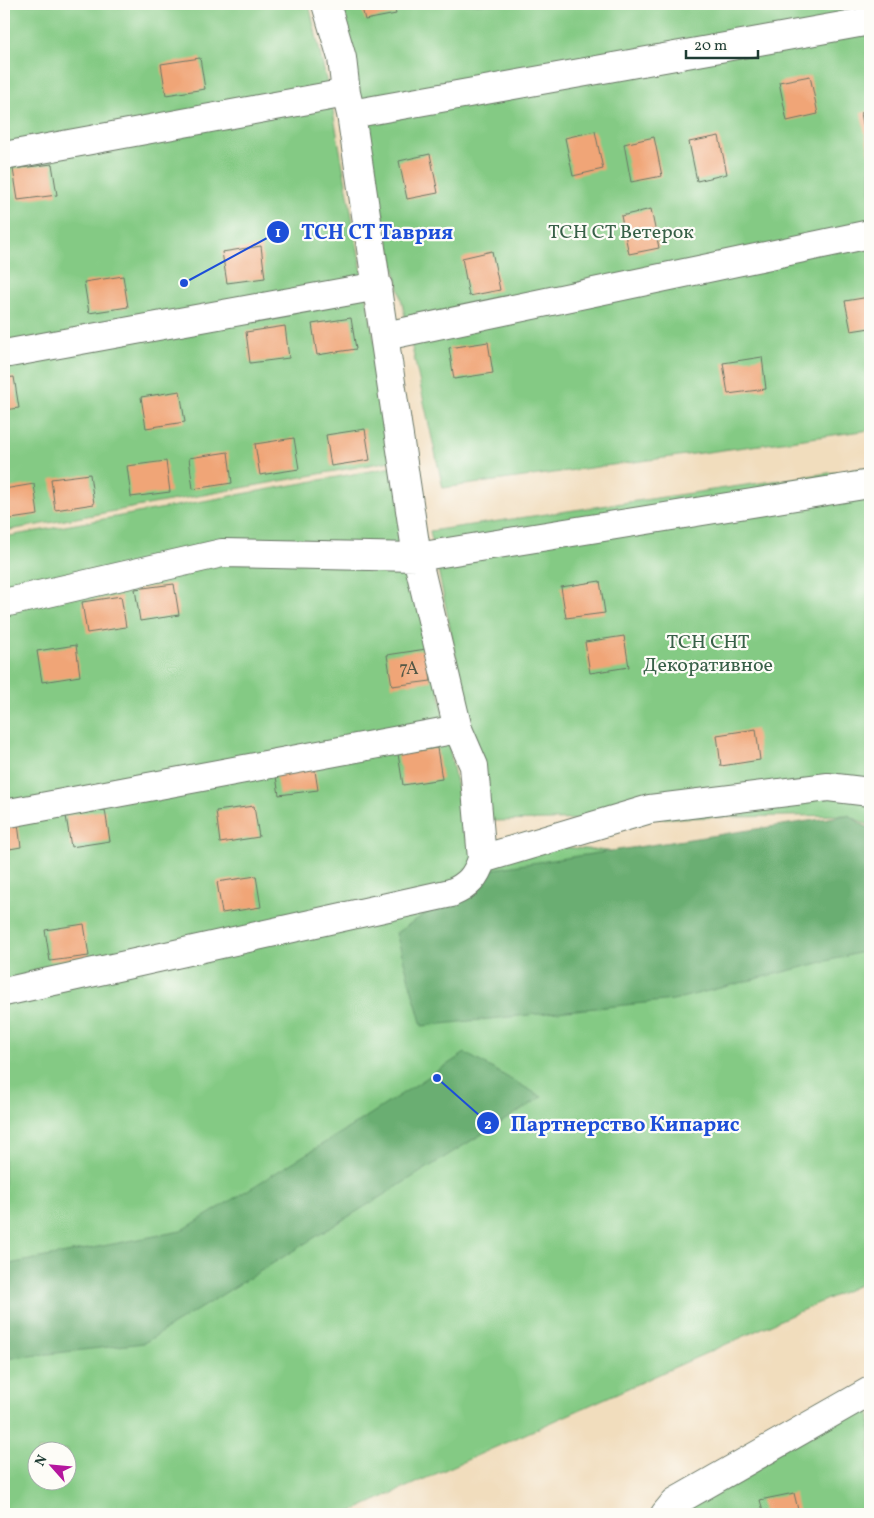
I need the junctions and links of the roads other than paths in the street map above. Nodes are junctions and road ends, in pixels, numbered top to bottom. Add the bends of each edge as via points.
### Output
1 (326, 4) edge
2 (870, 21) edge
3 (348, 103) junction
4 (4, 156) edge
5 (870, 234) edge
6 (378, 286) junction
7 (385, 336) junction
8 (4, 354) edge
9 (870, 484) edge
10 (417, 557) junction
11 (4, 603) edge
12 (458, 730) junction
13 (870, 792) edge
14 (4, 814) edge
15 (482, 859) junction
16 (4, 992) edge
17 (870, 1391) edge
18 (665, 1514) edge

1 - 3 street via 342,58
2 - 3 street
3 - 4 street
3 - 6 street
5 - 7 street
6 - 7 street
6 - 8 street
7 - 10 street
9 - 10 street
10 - 11 street via 222,552
10 - 12 street
12 - 14 street
12 - 15 street via 474,766
13 - 15 street via 828,787 650,809
15 - 16 street via 472,881 451,893
17 - 18 street via 675,1502

